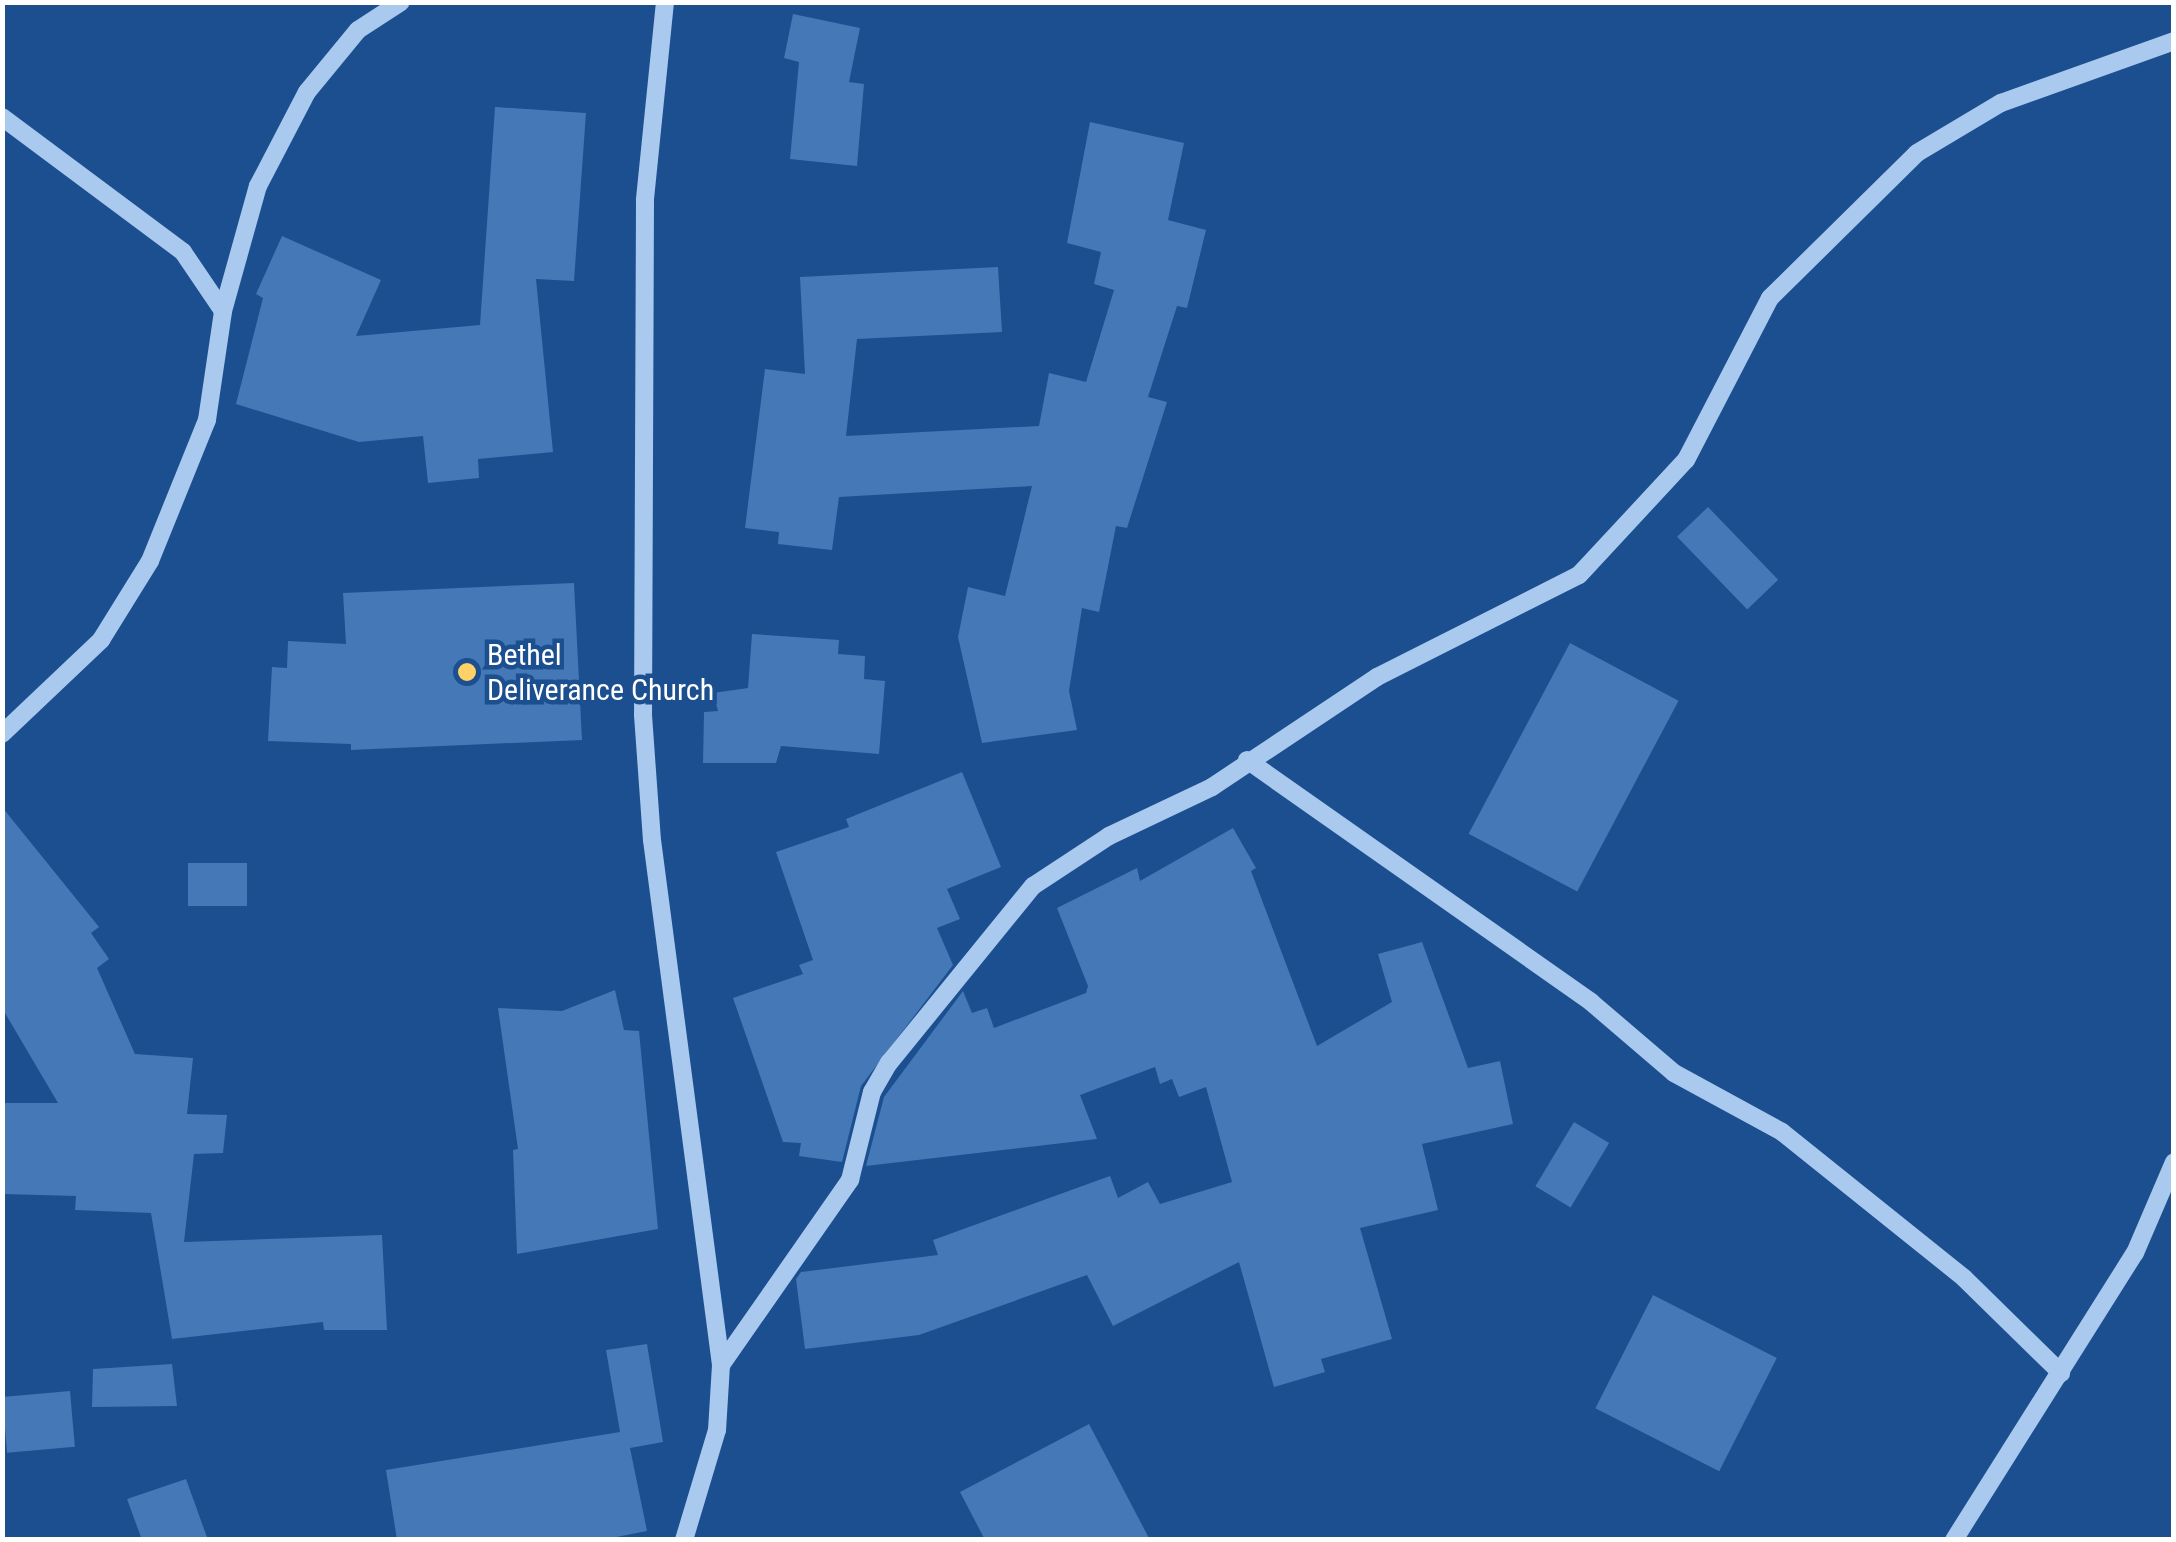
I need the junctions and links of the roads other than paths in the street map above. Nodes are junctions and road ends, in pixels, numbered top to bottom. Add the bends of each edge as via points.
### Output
1 (402, 2) edge
2 (665, 2) edge
3 (2174, 41) edge
4 (2, 117) edge
5 (223, 311) junction
6 (2, 734) edge
7 (1248, 760) junction
8 (2174, 1162) edge
9 (721, 1365) junction
10 (2061, 1373) junction
11 (684, 1540) edge
12 (1954, 1540) edge

1 - 5 street via 358,30 307,92 258,186
2 - 9 street via 645,200 643,716 652,840
3 - 7 street via 2001,103 1917,153 1770,298 1686,460 1579,574 1377,678
4 - 5 street via 183,252
5 - 6 street via 207,420 150,561 101,640
7 - 9 street via 1033,886 889,1064 872,1092 850,1180
7 - 10 street via 1591,1002 1674,1073 1782,1132 1964,1278
8 - 10 street via 2135,1253
9 - 11 street via 717,1430
10 - 12 street

